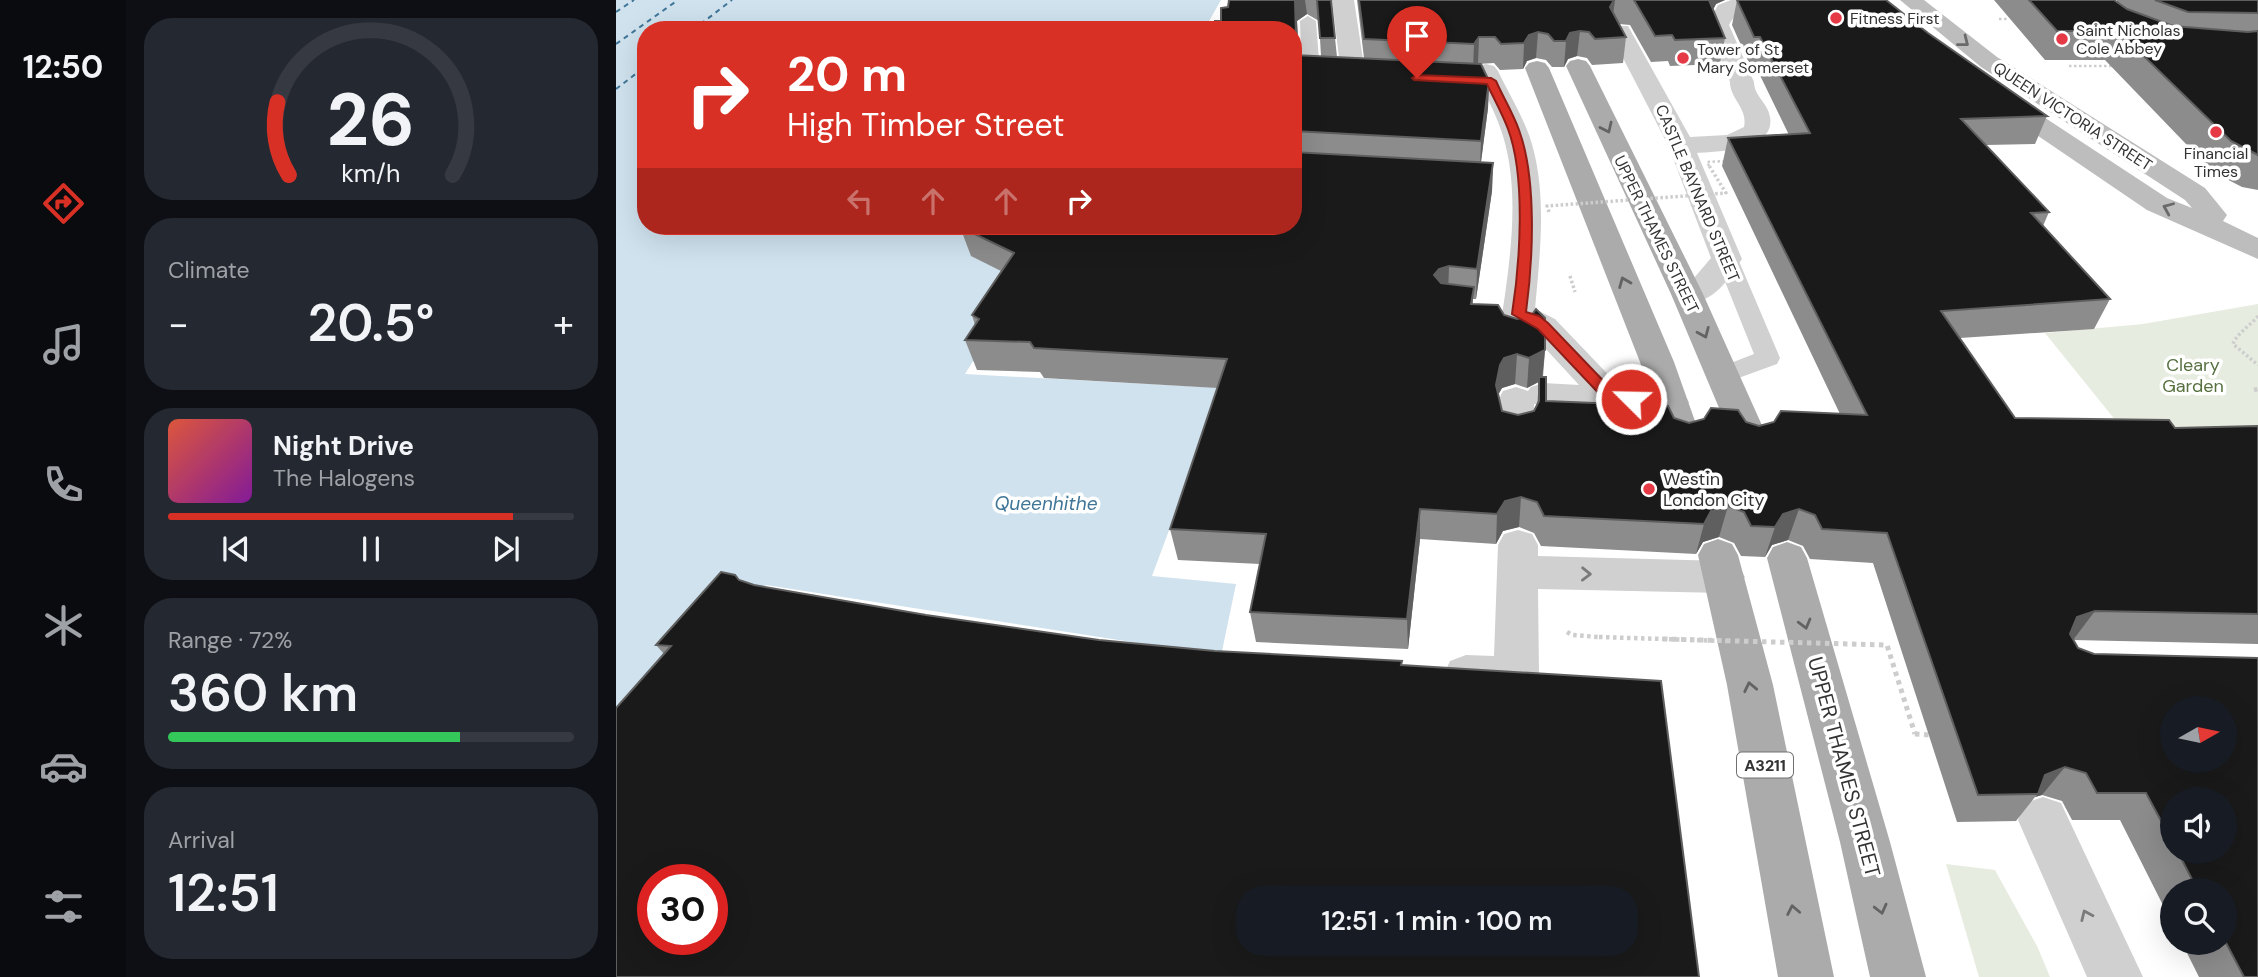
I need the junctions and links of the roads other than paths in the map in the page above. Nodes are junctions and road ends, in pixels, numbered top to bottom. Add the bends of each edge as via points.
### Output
1 (1343, 0) edge
2 (1749, 0) edge
3 (1910, 0) edge
4 (1308, 21) dead end
5 (1620, 31) edge
6 (1578, 66) edge
7 (1537, 68) edge
8 (1302, 72) edge
9 (1480, 78) edge
10 (1976, 81) edge
11 (1681, 145) junction
12 (2244, 232) edge
13 (2258, 250) edge
14 (1727, 259) junction
15 (1687, 294) junction
16 (1722, 376) junction
17 (1611, 398) junction
18 (1671, 402) junction
19 (1525, 408) dead end
20 (1683, 438) edge
21 (1751, 441) edge
22 (1787, 558) dead end
23 (1721, 566) joint
24 (1434, 673) edge
25 (2043, 820) edge
26 (1806, 977) edge
27 (1898, 977) edge
28 (2115, 977) edge

1 - 8 street via 1352,66 1359,75
2 - 11 street via 1726,10 1717,25 1742,91 1752,102 1756,130 1747,138
3 -> 12 street, QUEEN VICTORIA STREET via 1989,62 2195,194
4 - 8 lane
5 - 11 street, CASTLE BAYNARD STREET
6 -> 15 main road, UPPER THAMES STREET
18 -> 7 main road
9 - 17 street via 1514,130 1523,286 1511,320 1534,319 1543,326
12 -> 10 street, QUEEN VICTORIA STREET via 2157,204
11 - 14 street, CASTLE BAYNARD STREET
12 - 13 street, QUEEN VICTORIA STREET
14 - 15 street via 1699,292
14 - 16 lane, CASTLE BAYNARD STREET via 1768,358
15 -> 16 main road, UPPER THAMES STREET
16 - 21 main road, UPPER THAMES STREET
17 - 18 street
17 - 19 street
18 - 20 main road
22 -> 27 main road, UPPER THAMES STREET
24 -> 23 street via 1537,676 1518,559
26 -> 23 main road, A3211 via 1750,685
28 -> 25 street

